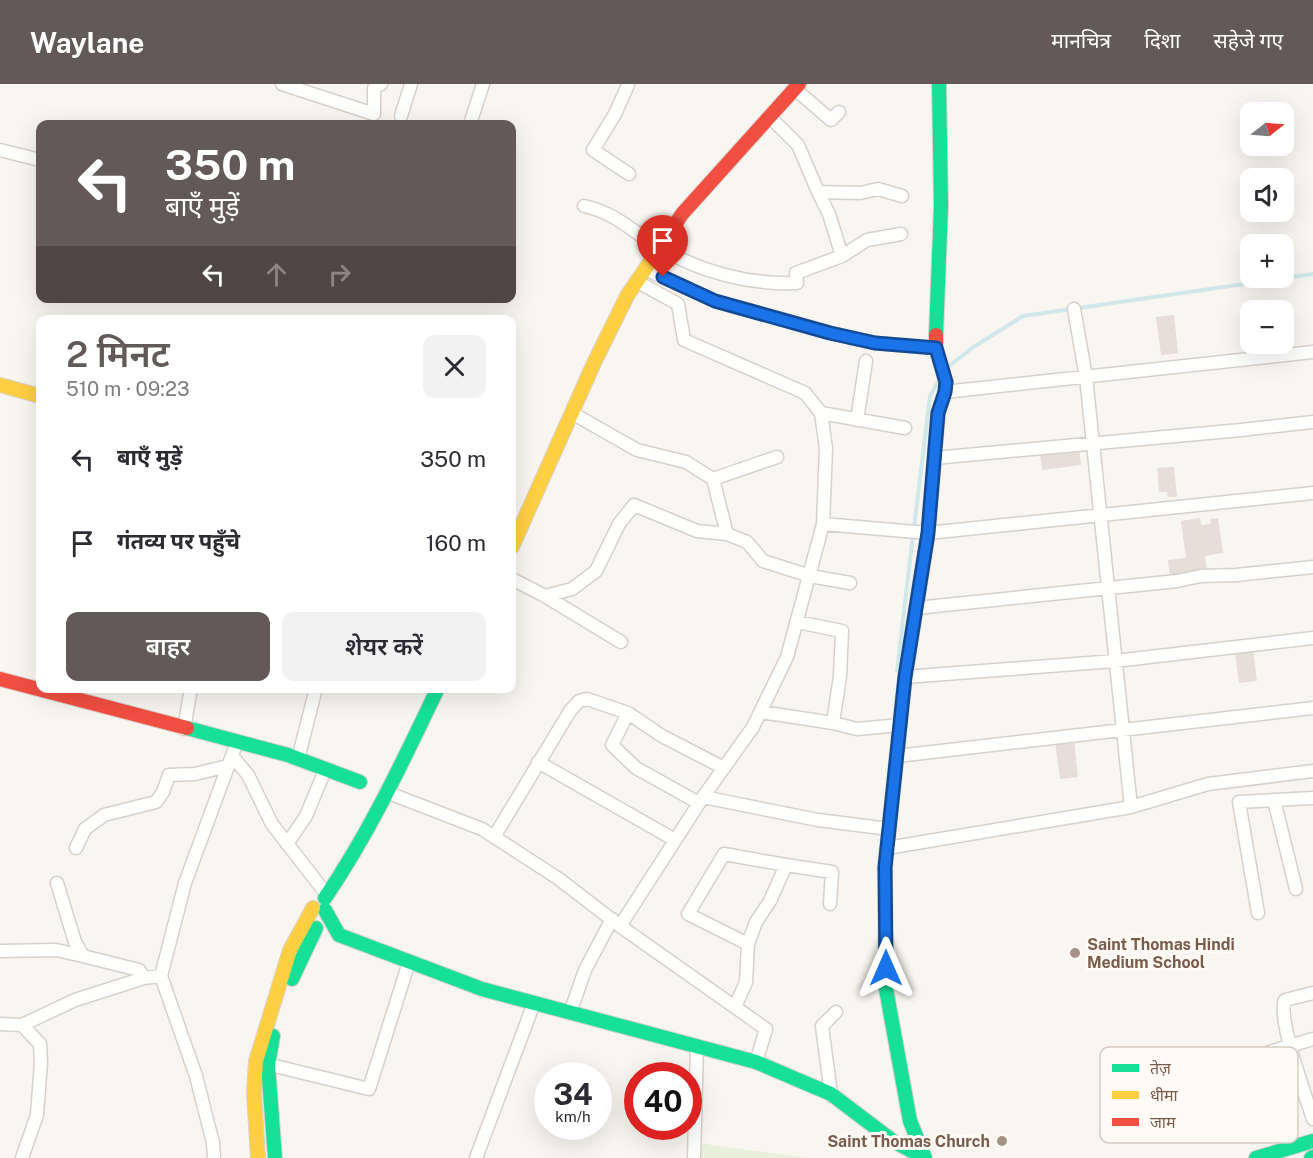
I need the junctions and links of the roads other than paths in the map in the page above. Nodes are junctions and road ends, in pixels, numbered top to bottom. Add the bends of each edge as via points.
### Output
1 (282, 84) edge
2 (381, 84) edge
3 (411, 84) edge
4 (483, 84) edge
5 (627, 84) edge
6 (939, 84) edge
7 (797, 87) edge
8 (839, 112) dead end
9 (401, 116) dead end
10 (770, 117) junction
11 (471, 120) edge
12 (0, 150) edge
13 (36, 159) edge
14 (629, 174) dead end
15 (818, 192) junction
16 (902, 196) dead end
17 (584, 206) dead end
18 (901, 234) dead end
19 (659, 248) junction
20 (842, 256) junction
21 (645, 269) junction
22 (636, 281) junction
23 (1074, 309) dead end
24 (1313, 352) edge
25 (937, 354) junction
26 (866, 362) dead end
27 (1086, 377) junction
28 (0, 385) edge
29 (945, 387) junction
30 (36, 395) edge
31 (572, 413) junction
32 (821, 413) junction
33 (857, 420) junction
34 (1313, 422) edge
35 (904, 428) dead end
36 (1092, 442) junction
37 (777, 457) dead end
38 (934, 458) junction
39 (713, 479) junction
40 (1313, 493) edge
41 (1099, 515) junction
42 (823, 524) junction
43 (928, 533) junction
44 (727, 534) junction
45 (516, 537) edge
46 (1313, 567) edge
47 (810, 576) junction
48 (516, 581) edge
49 (850, 583) dead end
50 (1107, 588) junction
51 (545, 596) junction
52 (916, 609) junction
53 (798, 622) junction
54 (1313, 638) edge
55 (621, 642) dead end
56 (1115, 661) junction
57 (905, 677) junction
58 (0, 679) edge
59 (36, 689) edge
60 (52, 693) edge
61 (190, 693) edge
62 (315, 693) edge
63 (436, 693) edge
64 (1313, 708) edge
65 (761, 712) junction
66 (628, 713) junction
67 (834, 723) junction
68 (900, 725) junction
69 (184, 729) junction
70 (1122, 730) junction
71 (232, 755) junction
72 (897, 756) junction
73 (298, 759) junction
74 (538, 762) junction
75 (323, 768) junction
76 (724, 768) junction
77 (1313, 771) edge
78 (360, 782) dead end
79 (386, 792) junction
80 (1313, 798) edge
81 (701, 800) junction
82 (1274, 800) junction
83 (1131, 807) junction
84 (884, 828) junction
85 (494, 837) junction
86 (675, 840) junction
87 (287, 844) junction
88 (76, 848) dead end
89 (887, 848) junction
90 (786, 865) junction
91 (57, 883) dead end
92 (1296, 889) dead end
93 (830, 904) dead end
94 (323, 905) junction
95 (1258, 913) dead end
96 (616, 922) junction
97 (748, 944) junction
98 (0, 951) edge
99 (83, 956) junction
100 (409, 962) junction
101 (161, 976) junction
102 (144, 978) junction
103 (1313, 993) edge
104 (534, 1003) junction
105 (735, 1007) junction
106 (836, 1012) dead end
107 (570, 1013) junction
108 (0, 1024) edge
109 (22, 1025) junction
110 (1313, 1039) edge
111 (697, 1046) junction
112 (1291, 1046) junction
113 (1288, 1047) edge
114 (756, 1062) junction
115 (262, 1063) junction
116 (1298, 1069) edge
117 (831, 1094) junction
118 (1313, 1119) edge
119 (1313, 1141) edge
120 (22, 1158) edge
121 (214, 1158) edge
122 (258, 1158) edge
123 (275, 1158) edge
124 (476, 1158) edge
125 (694, 1158) edge
126 (925, 1158) edge
127 (1256, 1158) edge

1 - 2 street via 374,114 374,87
3 - 9 street
4 - 11 street
5 - 14 street via 615,114 593,150
6 - 25 street
7 - 8 street via 831,120
7 - 10 street
10 - 15 street via 798,145
10 - 19 street via 682,214
12 - 13 street
15 - 16 street via 860,193 878,189
15 - 20 street
17 - 19 street via 602,210
18 - 20 street via 867,240
19 - 20 street via 702,268 771,284 797,283 796,273
19 - 21 street
21 - 22 street
21 - 25 street via 715,301 830,333
22 - 31 street
22 - 32 street via 678,304 684,340 804,393
23 - 27 street
24 - 27 street
25 - 29 street
26 - 33 street
27 - 29 street
27 - 36 street
28 - 30 street
29 - 38 street
31 - 39 street via 637,450 686,462
31 - 45 street
32 - 33 street
32 - 42 street via 826,448
33 - 35 street
34 - 36 street
36 - 38 street
36 - 41 street
37 - 39 street
38 - 43 street
39 - 44 street
40 - 41 street
41 - 43 street
41 - 50 street
42 - 43 street
42 - 47 street
43 - 52 street
44 - 47 street via 747,542 763,561
44 - 51 street via 697,531 634,505 619,524 596,570 572,589
46 - 50 street
47 - 49 street
47 - 53 street
48 - 51 street
50 - 52 street
50 - 56 street
51 - 55 street
52 - 57 street
53 - 65 street via 788,657
53 - 67 street via 842,631
54 - 56 street
56 - 57 street
56 - 70 street
57 - 68 street
58 - 59 street
60 - 69 street
61 - 69 street
62 - 73 street
63 - 79 street
64 - 70 street
65 - 67 street
65 - 76 street
66 - 74 street via 586,699 579,701
66 - 76 street via 662,736
66 - 81 street via 612,745 636,768
67 - 68 street via 857,729
68 - 72 street
69 - 71 street
70 - 72 street
70 - 83 street
71 - 73 street
71 - 87 street via 248,775 272,824
71 - 88 street via 195,774 169,775 156,802 104,815 85,829
71 - 101 street via 185,882
72 - 84 street
73 - 75 street
74 - 85 street
74 - 86 street
75 - 78 street
75 - 87 street via 306,816
76 - 81 street
77 - 83 street via 1208,784
79 - 85 street
79 - 94 street
80 - 82 street
81 - 84 street
81 - 86 street
82 - 92 street
82 - 95 street via 1239,802
83 - 89 street
84 - 89 street
85 - 96 street
86 - 96 street
87 - 94 street
89 - 126 street via 886,988 910,1121
90 - 93 street via 832,872
90 - 97 street
90 - 97 street via 724,854 688,914
91 - 99 street
94 - 100 street via 339,935
94 - 115 street
96 - 105 street
96 - 107 street via 585,970
97 - 105 street via 746,982
98 - 99 street via 56,950
99 - 102 street via 139,970
100 - 104 street
100 - 115 street via 369,1089
101 - 102 street
101 - 121 street via 196,1076
102 - 109 street via 75,1000
103 - 112 street via 1286,1000 1284,1004
104 - 107 street
104 - 124 street
105 - 114 street via 766,1029
106 - 117 street via 822,1026
107 - 111 street
108 - 109 street
109 - 120 street via 40,1044 41,1062 36,1115
110 - 112 street
111 - 114 street
111 - 125 street
112 - 113 street
114 - 117 street
115 - 122 street via 254,1093
115 - 123 street
116 - 118 street
117 - 126 street via 893,1141
119 - 127 street

